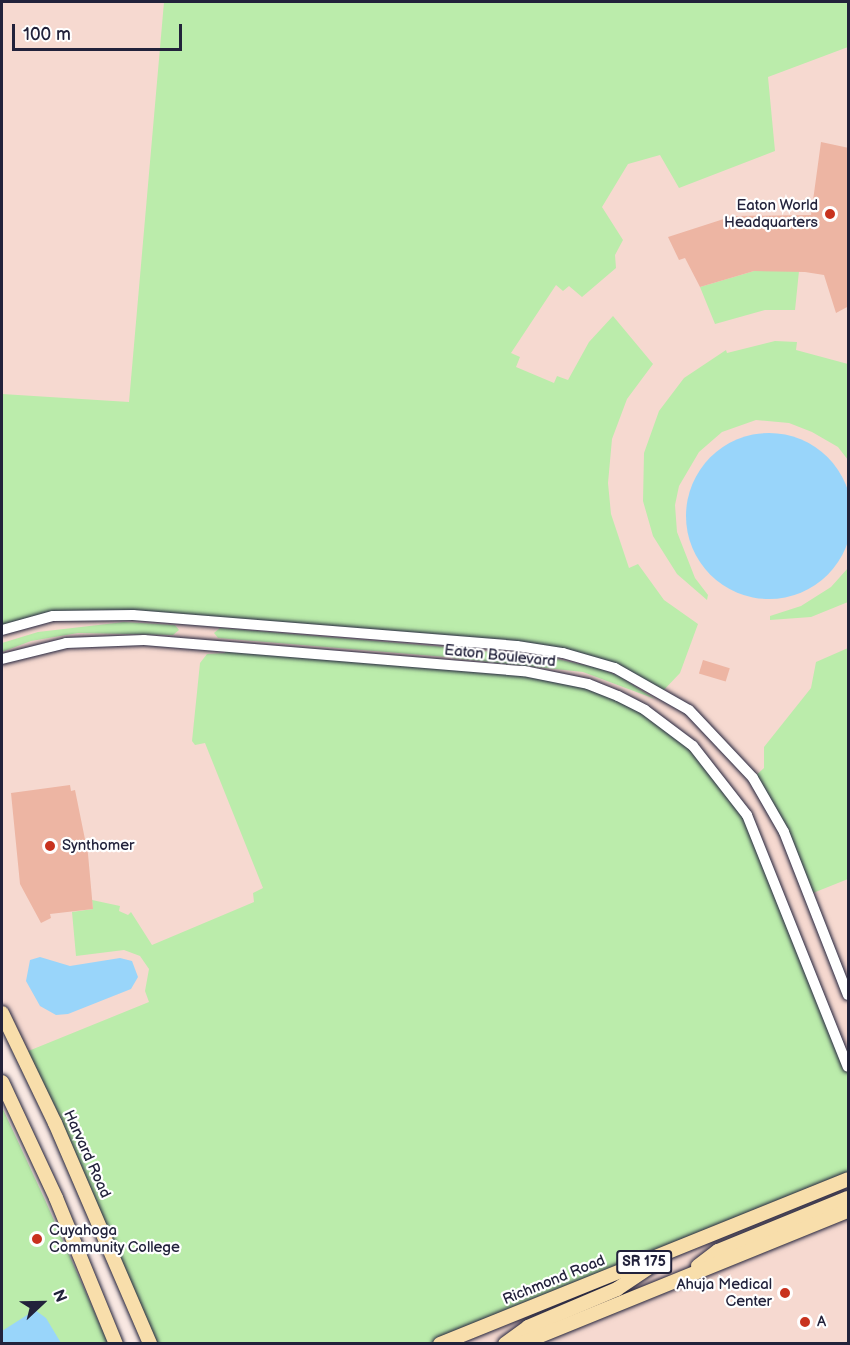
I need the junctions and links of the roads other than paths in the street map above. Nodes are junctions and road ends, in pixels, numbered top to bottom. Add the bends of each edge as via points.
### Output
1 (2, 630) edge
2 (2, 659) edge
3 (849, 995) edge
4 (2, 1013) edge
5 (849, 1067) edge
6 (2, 1082) edge
7 (849, 1179) edge
8 (849, 1198) edge
9 (849, 1211) edge
10 (675, 1249) junction
11 (685, 1276) junction
12 (116, 1344) edge
13 (150, 1344) edge
14 (440, 1344) edge
15 (505, 1344) edge
16 (520, 1344) edge

1 - 3 street, Eaton Boulevard via 53,616 133,615 517,646 563,653 615,668 688,710 746,768 784,832
2 - 5 street, Eaton Boulevard via 66,643 144,640 524,671 588,684 618,696 645,710 693,746 747,815
4 - 13 main road, Harvard Road via 55,1123
6 - 12 main road via 56,1198
7 - 10 main road, Richmond Road / SR 175
8 - 11 main road via 718,1251
9 - 11 main road, SR 175
10 - 14 main road, Richmond Road / SR 175
10 - 15 main road via 618,1289 528,1327
11 - 16 main road, SR 175

